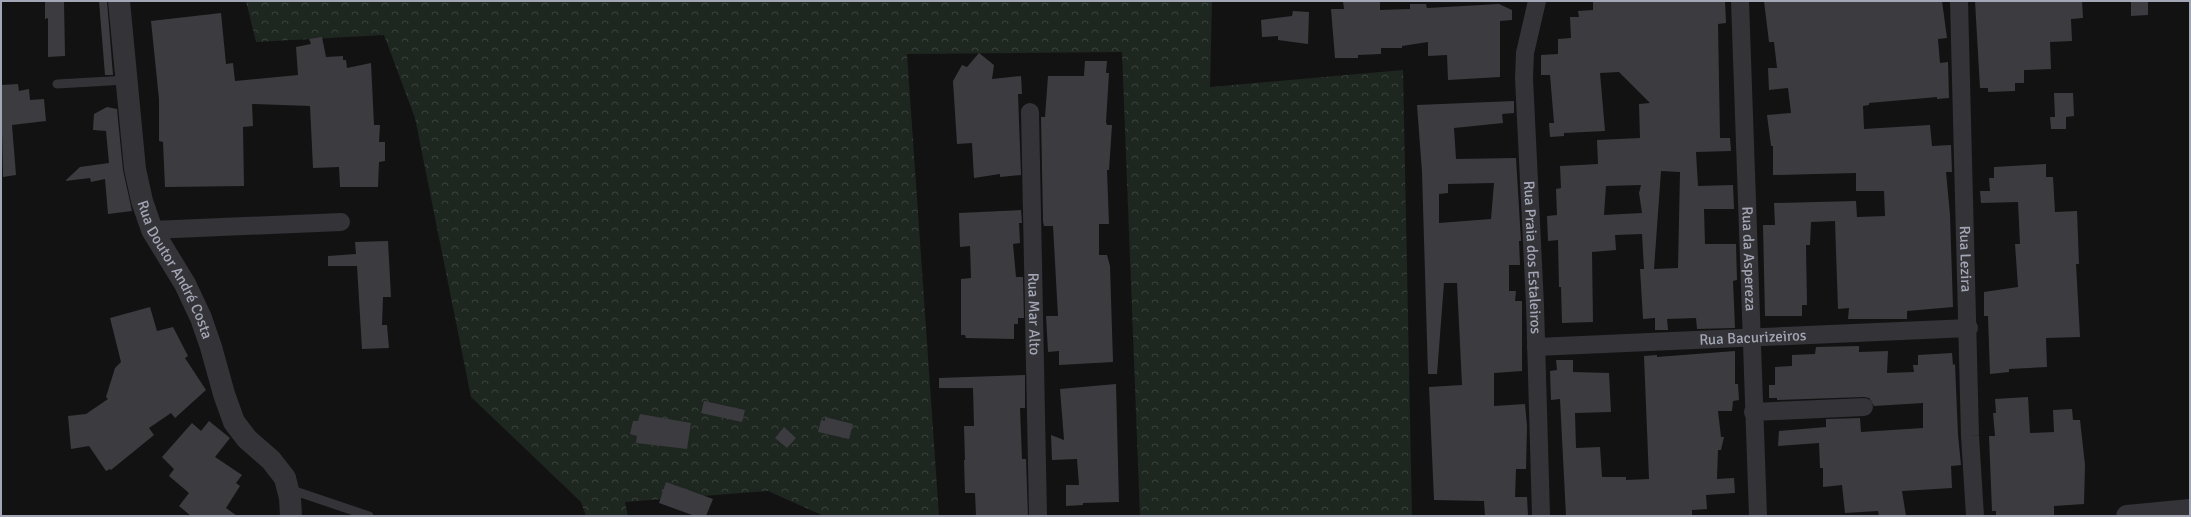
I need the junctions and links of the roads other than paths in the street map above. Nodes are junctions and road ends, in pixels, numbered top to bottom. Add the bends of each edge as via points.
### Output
1 (119, 1) edge
2 (1537, 1) edge
3 (1740, 1) edge
4 (1959, 1) edge
5 (127, 80) junction
6 (57, 84) dead end
7 (1030, 112) dead end
8 (341, 222) dead end
9 (152, 230) junction
10 (1969, 328) junction
11 (1750, 337) junction
12 (1536, 347) junction
13 (1864, 407) dead end
14 (1753, 412) junction
15 (287, 489) junction
16 (2190, 510) edge
17 (290, 516) edge
18 (369, 516) edge
19 (1038, 516) edge
20 (1540, 516) edge
21 (1758, 516) edge
22 (1974, 516) edge
23 (2127, 516) edge

1 - 5 street, Rua Doutor André Costa
2 - 12 street, Rua Praia dos Estaleiros via 1526,53 1524,78
3 - 11 street, Rua da Aspereza
4 - 10 street, Rua Lezira
5 - 6 lane
5 - 9 street, Rua Doutor André Costa via 135,169
7 - 19 street, Rua Mar Alto
8 - 9 street
9 - 15 street, Rua Doutor André Costa via 185,284 200,318 212,347 234,422 247,439 271,460 285,478
10 - 11 street, Rua Bacurizeiros
10 - 22 street, Rua Lezira
11 - 12 street, Rua Bacurizeiros
11 - 14 street, Rua da Aspereza
12 - 20 street, Rua Praia dos Estaleiros
13 - 14 street
14 - 21 street, Rua da Aspereza
15 - 17 street, Rua Doutor André Costa
15 - 18 lane
16 - 23 street

